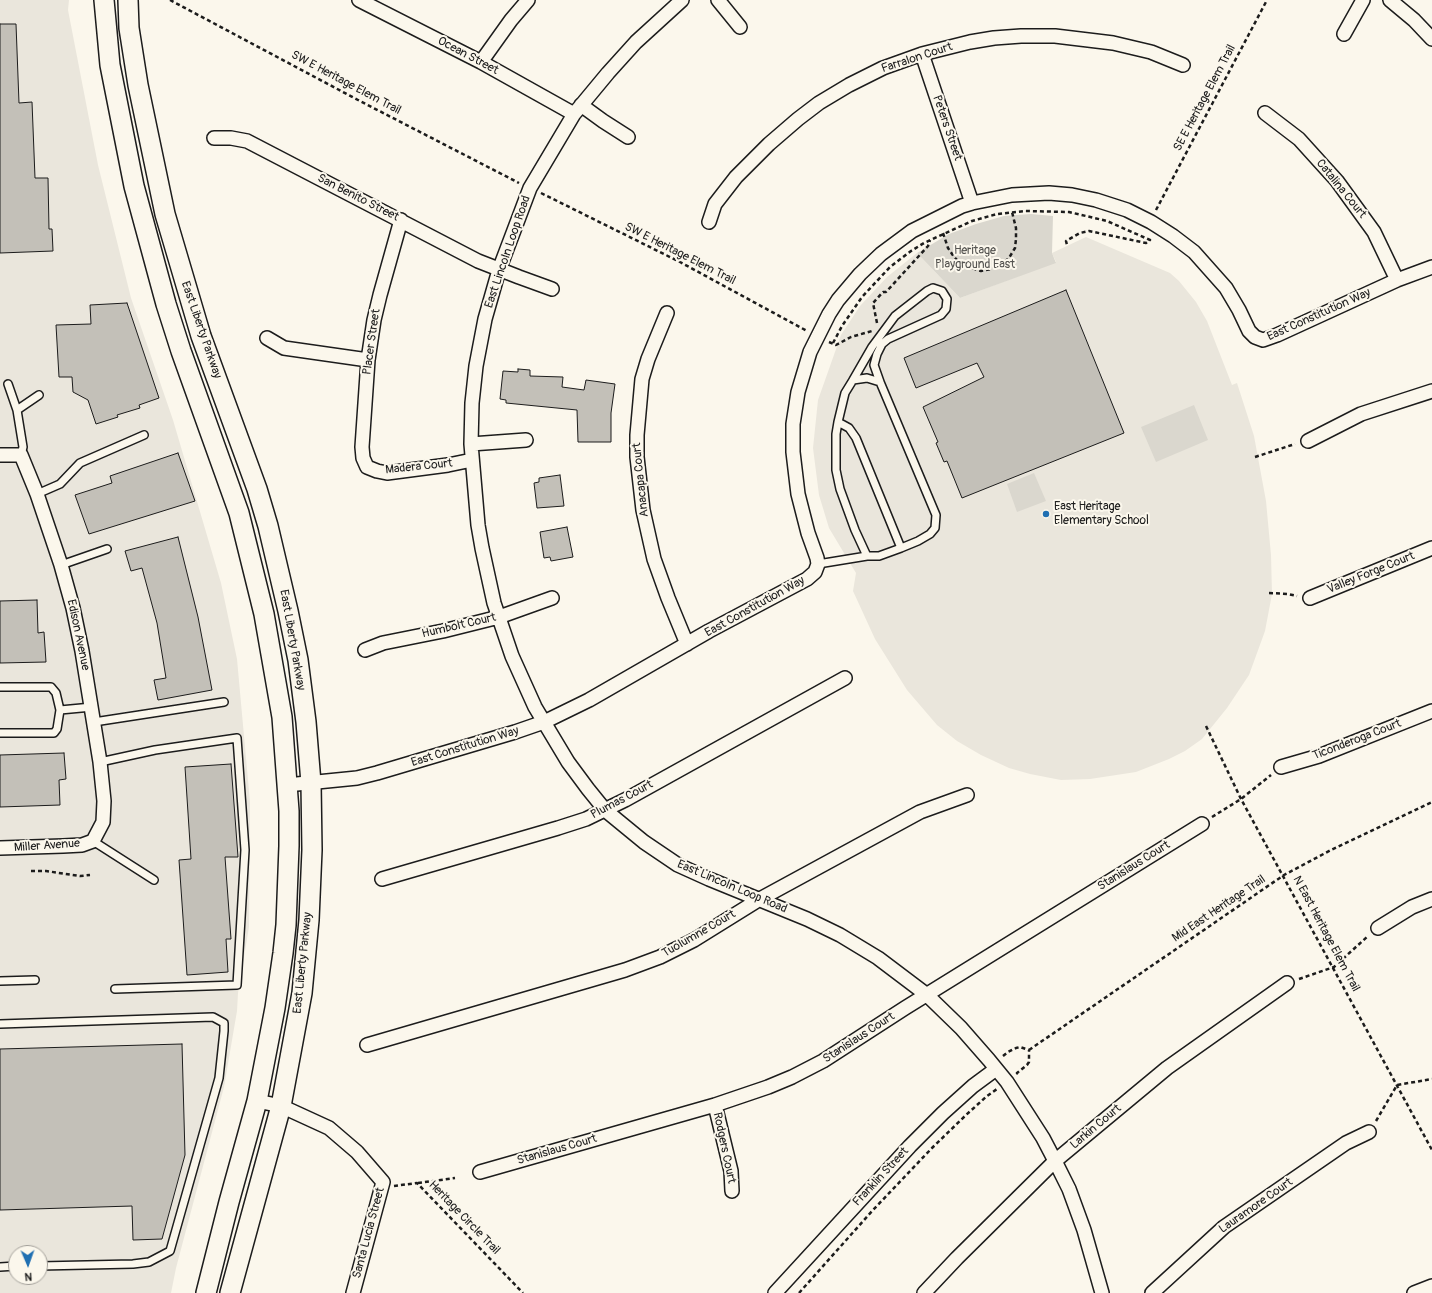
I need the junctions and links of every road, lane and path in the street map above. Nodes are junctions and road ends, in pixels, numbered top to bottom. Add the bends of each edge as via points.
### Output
1 (104, 0) edge
2 (128, 0) edge
3 (170, 0) edge
4 (359, 0) edge
5 (528, 0) edge
6 (682, 0) edge
7 (718, 0) edge
8 (1267, 0) edge
9 (1363, 0) edge
10 (1390, 0) edge
11 (740, 28) dead end
12 (1344, 34) dead end
13 (1432, 39) edge
14 (922, 54) junction
15 (482, 62) junction
16 (1183, 65) dead end
17 (578, 109) junction
18 (1265, 113) dead end
19 (628, 137) dead end
20 (214, 138) dead end
21 (515, 181) dead end
22 (549, 197) dead end
23 (972, 203) junction
24 (1159, 205) dead end
25 (1012, 212) junction
26 (401, 220) junction
27 (709, 222) dead end
28 (943, 233) junction
29 (930, 240) junction
30 (1067, 246) dead end
31 (1432, 267) edge
32 (499, 270) junction
33 (1396, 280) junction
34 (552, 289) dead end
35 (667, 313) dead end
36 (802, 328) dead end
37 (267, 338) dead end
38 (368, 360) junction
39 (853, 380) junction
40 (880, 382) junction
41 (8, 384) dead end
42 (1432, 391) edge
43 (39, 395) dead end
44 (17, 410) junction
45 (838, 422) junction
46 (144, 435) dead end
47 (526, 440) dead end
48 (1308, 441) joint
49 (471, 444) junction
50 (21, 455) junction
51 (0, 456) edge
52 (1255, 457) dead end
53 (472, 460) junction
54 (367, 467) joint
55 (37, 494) junction
56 (901, 548) junction
57 (1432, 548) edge
58 (107, 549) dead end
59 (867, 556) junction
60 (818, 564) junction
61 (61, 565) junction
62 (1269, 593) dead end
63 (552, 598) dead end
64 (1310, 598) joint
65 (498, 617) junction
66 (687, 644) junction
67 (365, 650) dead end
68 (845, 678) dead end
69 (0, 687) edge
70 (224, 702) dead end
71 (92, 708) junction
72 (60, 710) junction
73 (1432, 711) edge
74 (94, 722) junction
75 (544, 722) junction
76 (1206, 726) dead end
77 (0, 733) edge
78 (100, 762) junction
79 (1281, 767) joint
80 (311, 783) junction
81 (287, 785) junction
82 (967, 795) dead end
83 (1242, 799) junction
84 (1432, 802) edge
85 (605, 810) junction
86 (1202, 824) joint
87 (93, 841) junction
88 (0, 848) edge
89 (31, 871) dead end
90 (90, 875) dead end
91 (1284, 875) junction
92 (382, 879) dead end
93 (154, 880) dead end
94 (760, 899) junction
95 (1432, 899) edge
96 (1378, 928) joint
97 (1334, 967) junction
98 (35, 980) dead end
99 (0, 981) edge
100 (1288, 983) joint
101 (115, 989) dead end
102 (927, 995) junction
103 (0, 1024) edge
104 (367, 1045) dead end
105 (1029, 1050) junction
106 (1008, 1061) dead end
107 (1012, 1067) dead end
108 (996, 1069) junction
109 (1432, 1079) edge
110 (1397, 1085) junction
111 (991, 1094) dead end
112 (257, 1101) junction
113 (715, 1105) junction
114 (281, 1106) junction
115 (1370, 1132) joint
116 (1432, 1150) edge
117 (1055, 1161) junction
118 (480, 1172) dead end
119 (455, 1178) dead end
120 (417, 1183) junction
121 (381, 1190) junction
122 (732, 1191) dead end
123 (48, 1266) edge
124 (1432, 1286) edge
125 (206, 1293) edge
126 (230, 1293) edge
127 (354, 1293) edge
128 (523, 1293) edge
129 (775, 1293) edge
130 (799, 1293) edge
131 (924, 1293) edge
132 (1102, 1293) edge
133 (1152, 1293) edge
134 (1414, 1293) edge

1 - 81 street, East Liberty Parkway via 110,65 117,105 149,245 181,351 232,493 264,614 282,718
2 - 80 street, East Liberty Parkway via 129,28 137,79 165,214 201,336 257,489 288,611 298,660
3 - 21 path, SW E Heritage Elem Trail
4 - 15 street, Ocean Street
5 - 15 street
6 - 17 street, East Lincoln Loop Road via 636,42
7 - 11 street
8 - 24 path, SE E Heritage Elem Trail
9 - 12 street
10 - 13 street
14 - 16 street, Farralon Court via 994,38 1055,36 1113,43 1151,52
14 - 23 street, Peters Street
14 - 27 street, Farralon Court via 883,68 849,85 798,119 736,177 715,204
15 - 17 street, Ocean Street
17 - 19 street, Ocean Street
17 - 32 street, East Lincoln Loop Road via 530,188
18 - 33 street, Catalina Court via 1298,139 1337,181 1374,232
20 - 26 street, San Benito Street via 247,141
22 - 36 path, SW E Heritage Elem Trail via 680,262
23 - 33 street, East Constitution Way via 1012,195 1049,193 1096,200 1133,213 1174,236 1194,252 1226,288 1249,331 1255,338 1263,340
23 - 60 street, East Constitution Way via 935,218 881,254 838,300 810,352 795,406 793,452 800,502
25 - 28 path via 972,221
25 - 28 path via 1016,228 1014,248 1009,258 990,269 981,271 962,265 948,248
25 - 30 path via 1069,212 1107,221 1150,240 1146,243 1089,231 1066,241
26 - 32 street, San Benito Street
26 - 38 street, Placer Street via 378,301
28 - 29 path
29 - 29 path via 890,267 874,283 850,313 833,343 836,345 878,328 873,303 928,246
31 - 33 street, East Constitution Way
32 - 34 street, San Benito Street
32 - 49 street, East Lincoln Loop Road via 485,319 476,366
35 - 66 street, Anacapa Court via 642,379 637,457 643,510 654,559
37 - 38 street via 284,348
38 - 54 street, Placer Street via 362,447
39 - 40 lane via 867,378
39 - 40 lane via 872,347 895,316 927,290 933,288 942,291 947,299 946,309 941,315 882,344 874,365
39 - 45 lane via 844,393
40 - 56 lane via 936,515 935,528 930,534
41 - 44 lane
42 - 48 street via 1362,414
43 - 44 lane
44 - 50 lane via 23,447
45 - 56 lane via 849,428 856,438
45 - 59 lane via 836,470 840,489
46 - 55 lane via 80,463 60,484
47 - 49 street
48 - 52 path
49 - 53 street, East Lincoln Loop Road
50 - 51 street
50 - 55 street, Edison Avenue
53 - 54 street, Madera Court via 387,473
53 - 65 street, East Lincoln Loop Road via 478,525
55 - 61 street, Edison Avenue
56 - 59 lane via 879,556
57 - 64 street, Valley Forge Court
58 - 61 lane
59 - 60 lane
60 - 66 street, East Constitution Way via 815,572 807,579
61 - 71 street, Edison Avenue via 76,622
62 - 64 path
63 - 65 street, Humbolt Court
65 - 67 street, Humbolt Court via 383,643
65 - 75 street, East Lincoln Loop Road via 512,656
66 - 75 street, East Constitution Way via 589,700
68 - 85 street, Plumas Court
69 - 72 lane via 51,687 56,694
70 - 74 lane
71 - 72 lane
71 - 74 street, Edison Avenue
72 - 77 lane via 54,733
73 - 79 street, Ticonderoga Court via 1319,756
74 - 78 street, Edison Avenue
75 - 80 street, East Constitution Way via 376,774
75 - 85 street, East Lincoln Loop Road via 568,762
76 - 83 path, N East Heritage Elem Trail
78 - 87 street, Edison Avenue via 104,801 103,822
78 - 101 lane via 155,750 238,738 245,850 237,985
79 - 83 path
80 - 81 street, East Constitution Way
80 - 114 street, East Liberty Parkway via 312,850 306,956
81 - 112 street, East Liberty Parkway via 289,846 286,925 275,1008
82 - 94 street, Tuolumne Court via 920,812
83 - 86 path
83 - 91 path, N East Heritage Elem Trail
84 - 91 path, Mid East Heritage Trail
85 - 92 street, Plumas Court via 558,828
85 - 94 street, East Lincoln Loop Road via 644,842 678,865
86 - 102 street, Stanislaus Court
87 - 88 street, Miller Avenue via 82,845
87 - 93 lane
89 - 90 path
91 - 97 path, N East Heritage Elem Trail
91 - 105 path, Mid East Heritage Trail
94 - 102 street, East Lincoln Loop Road via 840,934 878,958
94 - 104 street, Tuolumne Court via 694,940 660,957 625,970
95 - 96 street via 1412,907
96 - 97 path
97 - 100 path
97 - 110 path, N East Heritage Elem Trail
98 - 99 lane
100 - 117 street, Larkin Court via 1167,1068
102 - 108 street, East Lincoln Loop Road via 961,1028
102 - 113 street, Stanislaus Court via 810,1069
103 - 123 lane via 213,1017 224,1023 219,1078 170,1251 149,1262 133,1264
105 - 106 path via 1020,1047 1008,1052 1003,1055
105 - 107 path via 1029,1062 1018,1074
108 - 117 street, East Lincoln Loop Road via 1024,1108
108 - 129 street, Franklin Street via 943,1113 910,1146
109 - 110 path
110 - 115 path
110 - 116 path, N East Heritage Elem Trail
111 - 130 path via 932,1148
112 - 114 street, Santa Lucia Street
112 - 125 street, East Liberty Parkway
113 - 118 street, Stanislaus Court
113 - 122 street, Rodgers Court via 731,1172
114 - 121 street, Santa Lucia Street via 329,1128 357,1152 383,1182
114 - 126 street, East Liberty Parkway
115 - 133 street, Lauramore Court via 1346,1143 1224,1227
117 - 131 street, Larkin Court
117 - 132 street, East Lincoln Loop Road via 1084,1230
119 - 120 path
120 - 121 path, Heritage Circle Trail
120 - 128 path, Heritage Circle Trail
121 - 127 street, Santa Lucia Street
124 - 134 street

